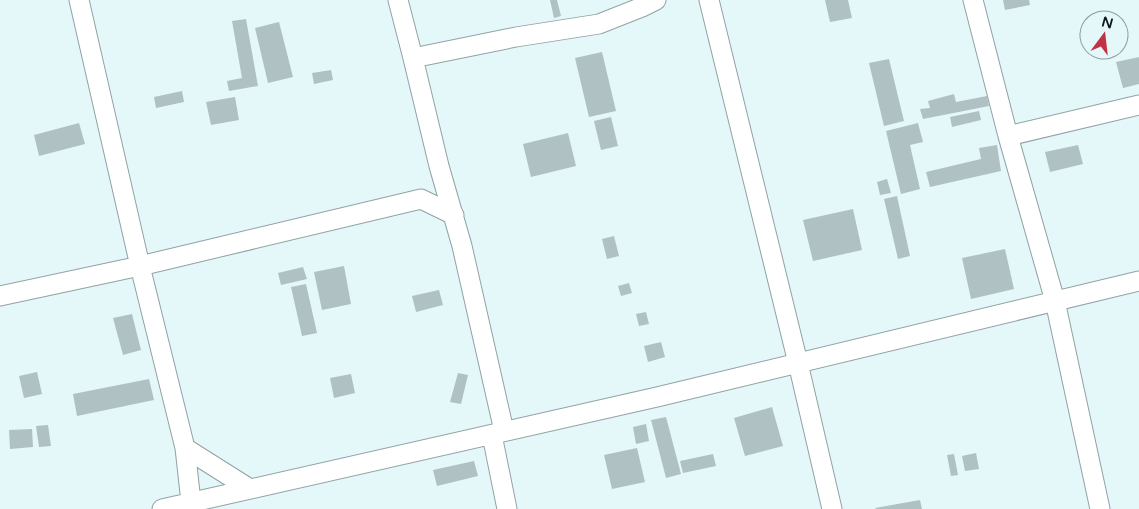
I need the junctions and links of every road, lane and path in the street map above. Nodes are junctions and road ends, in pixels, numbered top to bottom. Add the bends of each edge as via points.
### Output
1 (79, 0) edge
2 (398, 0) edge
3 (656, 0) edge
4 (708, 0) edge
5 (973, 0) edge
6 (414, 58) junction
7 (1139, 104) edge
8 (1008, 136) junction
9 (439, 166) junction
10 (421, 199) junction
11 (454, 215) junction
12 (140, 266) junction
13 (1139, 281) edge
14 (0, 296) edge
15 (1055, 301) junction
16 (798, 363) junction
17 (498, 433) junction
18 (185, 448) junction
19 (250, 489) junction
20 (185, 505) edge
21 (162, 509) edge
22 (507, 509) edge
23 (832, 509) edge
24 (1100, 509) edge

1 - 12 street
2 - 6 street
3 - 6 street via 599,24
4 - 16 street
5 - 8 street
6 - 9 street
7 - 8 street
8 - 15 street
9 - 10 street
9 - 11 street
10 - 11 street
10 - 12 street
11 - 17 street
12 - 14 street
12 - 18 street
13 - 15 street
15 - 16 street
15 - 24 street
16 - 17 street
16 - 23 street
17 - 19 street
17 - 22 street
18 - 19 street
18 - 20 street
19 - 20 street
20 - 21 street

